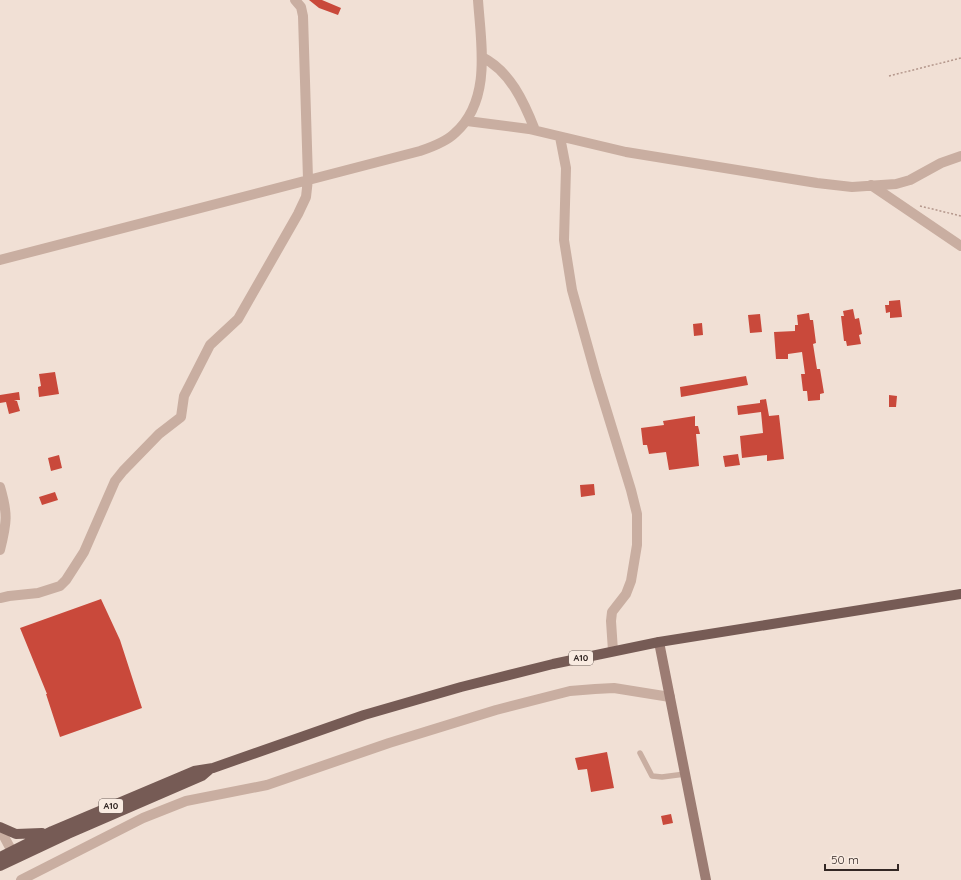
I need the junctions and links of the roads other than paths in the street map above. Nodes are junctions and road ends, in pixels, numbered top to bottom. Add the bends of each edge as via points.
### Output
1 (296, 0) edge
2 (478, 0) edge
3 (482, 56) junction
4 (467, 121) junction
5 (535, 130) junction
6 (560, 137) junction
7 (961, 156) edge
8 (308, 179) junction
9 (871, 185) junction
10 (961, 246) edge
11 (0, 260) edge
12 (0, 487) edge
13 (0, 550) edge
14 (961, 594) edge
15 (0, 598) edge
16 (659, 642) junction
17 (614, 651) junction
18 (670, 697) junction
19 (640, 753) dead end
20 (213, 768) junction
21 (685, 774) junction
22 (0, 828) edge
23 (52, 831) junction
24 (14, 854) junction
25 (0, 857) edge
26 (0, 866) edge
27 (21, 880) edge
28 (706, 880) edge

1 - 8 street via 303,16
2 - 3 street
3 - 4 street via 474,110
3 - 5 street via 495,64 520,94
4 - 5 street
4 - 8 street via 455,134 420,151
5 - 6 street
6 - 9 street via 626,152 817,183 852,187
6 - 17 street via 566,168 564,240 572,290 637,514 637,545 633,570 626,594 612,612
7 - 9 street via 941,162 910,180 896,184
8 - 11 street
8 - 15 street via 306,197 298,214 242,312 229,329 210,345 184,396 181,417 159,434 123,471 84,552 66,580 60,586 38,593
9 - 10 street
12 - 13 street via 7,519
14 - 16 main road, A10
16 - 17 main road, A10
16 - 18 street
17 - 20 main road, A10 via 413,700
18 - 21 street
18 - 27 street via 614,688 596,689 570,691 496,710 267,785 186,801 143,818
19 - 21 lane via 652,776 662,778
20 - 23 main road, A10 via 194,772
20 - 24 main road, A10 via 202,776
21 - 28 street
22 - 23 main road via 27,835
22 - 24 street
23 - 24 main road, A10
24 - 25 main road, A10
24 - 26 main road, A10

